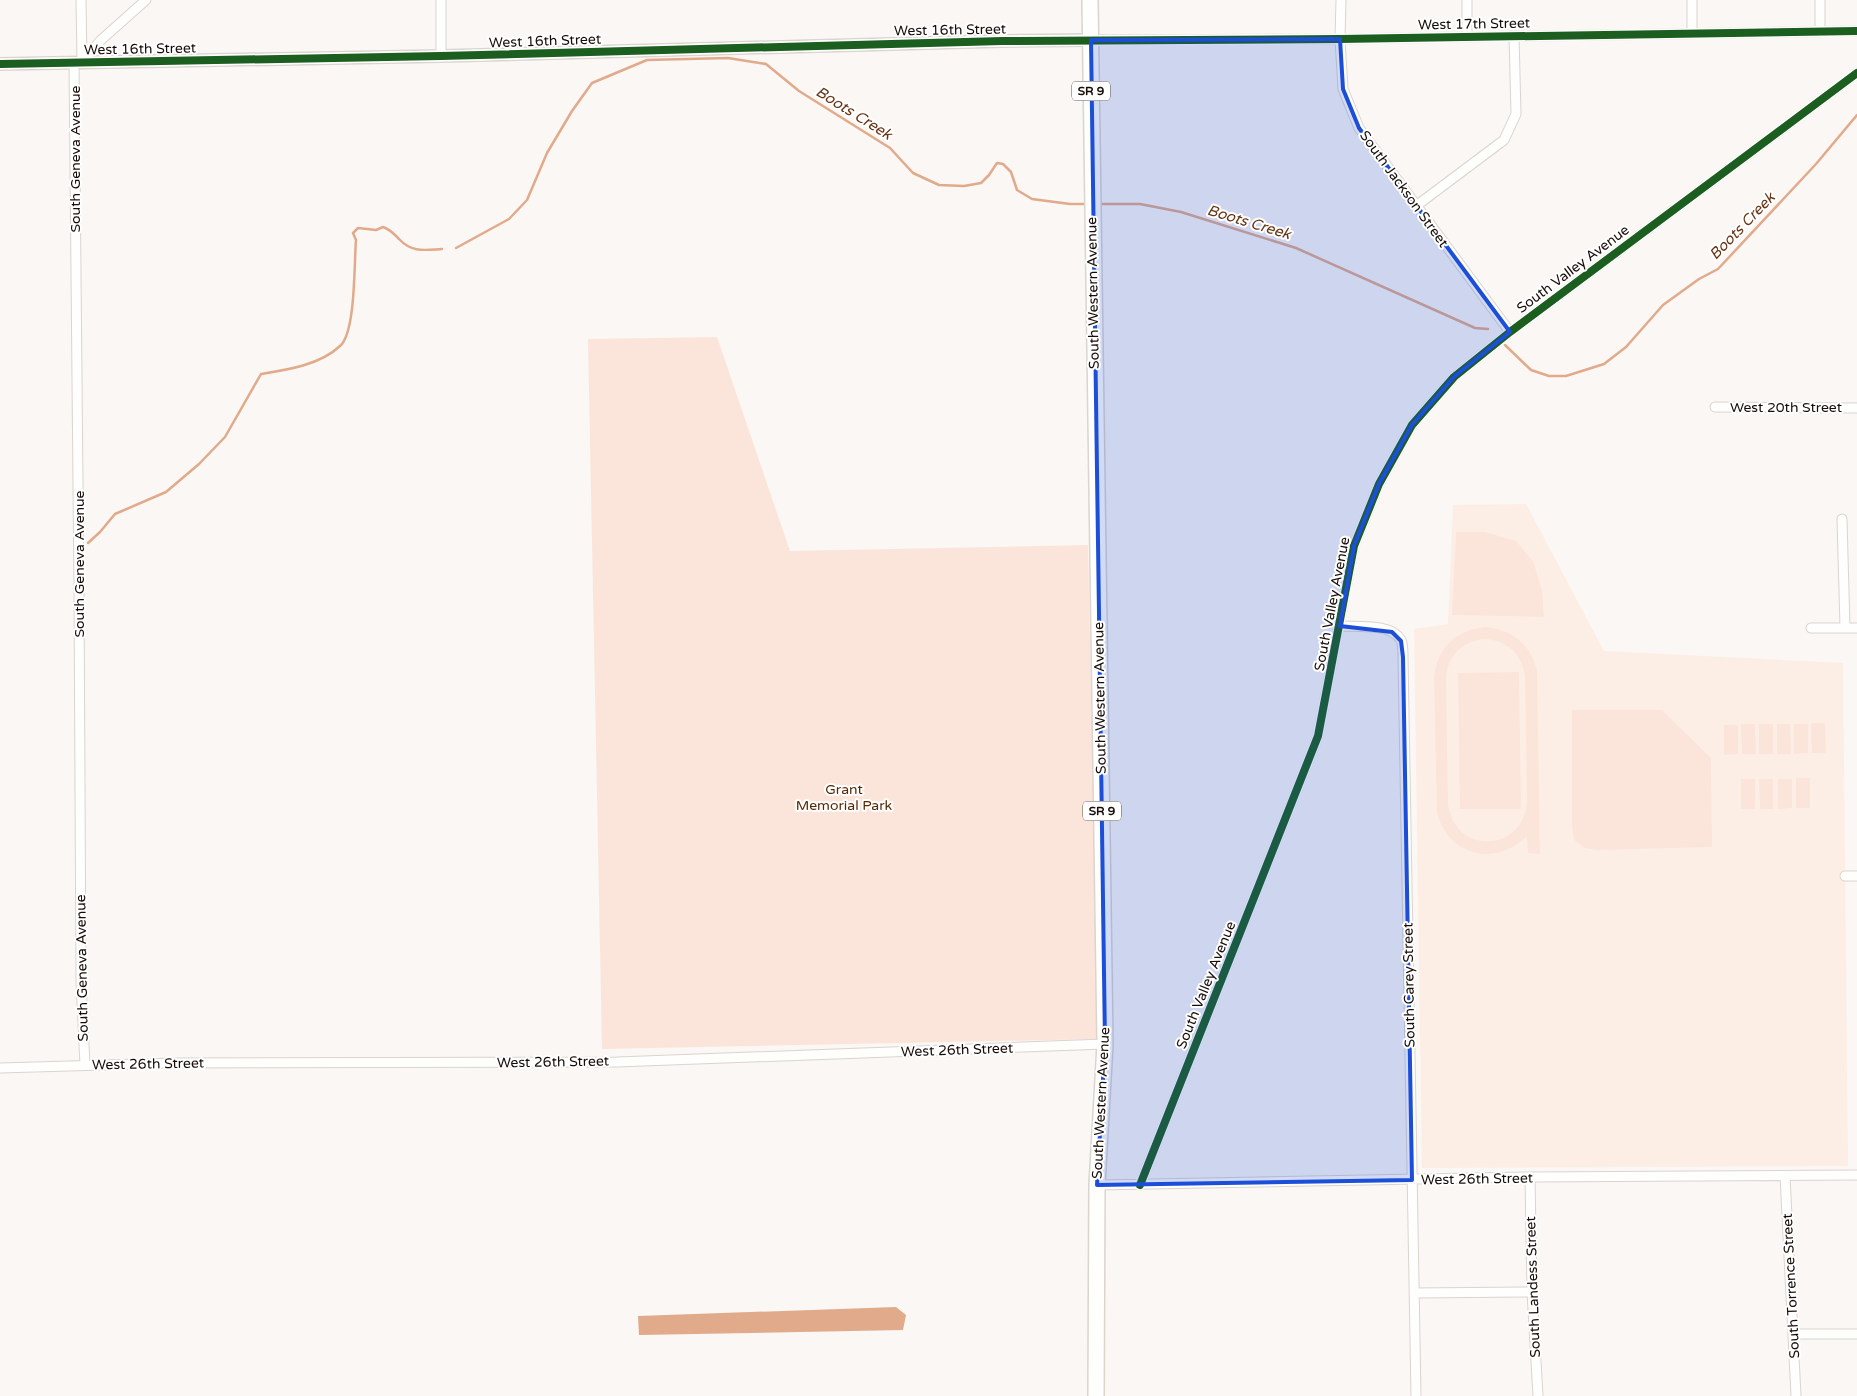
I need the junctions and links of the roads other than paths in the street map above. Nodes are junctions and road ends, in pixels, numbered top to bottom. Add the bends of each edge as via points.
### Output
1 (80, 0) edge
2 (146, 0) edge
3 (441, 0) edge
4 (1090, 0) edge
5 (1341, 0) edge
6 (1467, 0) edge
7 (1692, 0) edge
8 (1820, 0) edge
9 (1857, 31) edge
10 (1820, 32) junction
11 (1692, 33) junction
12 (1514, 35) junction
13 (1467, 36) junction
14 (1340, 39) junction
15 (1091, 40) junction
16 (441, 56) junction
17 (78, 62) junction
18 (0, 64) edge
19 (1857, 72) edge
20 (1416, 206) junction
21 (1510, 332) junction
22 (1714, 407) dead end
23 (1857, 408) edge
24 (1842, 519) dead end
25 (1340, 626) junction
26 (1811, 628) dead end
27 (1845, 628) junction
28 (1857, 628) edge
29 (1845, 876) dead end
30 (1857, 876) edge
31 (1105, 1044) junction
32 (85, 1065) junction
33 (0, 1068) edge
34 (1857, 1175) edge
35 (1785, 1176) junction
36 (1530, 1177) junction
37 (1412, 1180) junction
38 (1098, 1185) junction
39 (1140, 1185) junction
40 (1532, 1292) junction
41 (1414, 1293) junction
42 (1794, 1334) junction
43 (1857, 1334) edge
44 (1096, 1396) edge
45 (1416, 1396) edge
46 (1538, 1396) edge
47 (1796, 1396) edge

1 - 17 street, South Geneva Avenue
2 - 17 street
3 - 16 street
4 - 15 highway, South Western Avenue / SR 9
5 - 14 street, South Jackson Street
6 - 13 street
7 - 11 street
8 - 10 street
9 - 10 street, West 17th Street
10 - 11 street, West 17th Street
11 - 12 street, West 17th Street
12 - 13 street, West 17th Street
12 - 20 street via 1516,114 1504,140
13 - 14 street, West 17th Street
14 - 15 street, West 17th Street
14 - 20 street, South Jackson Street via 1343,89 1359,128
15 - 16 street, West 16th Street
15 - 31 highway, South Western Avenue / SR 9
16 - 17 street, West 16th Street
17 - 18 street, West 16th Street
17 - 32 street, South Geneva Avenue via 81,982
19 - 21 street, South Valley Avenue
20 - 21 street, South Jackson Street
21 - 25 street, South Valley Avenue via 1454,377 1412,425 1379,484 1354,546
22 - 23 street, West 20th Street
24 - 27 street
25 - 37 street, South Carey Street via 1377,627 1392,632 1401,641 1404,656
25 - 39 street, South Valley Avenue via 1318,736
26 - 27 street
27 - 28 street
29 - 30 street
31 - 32 street, West 26th Street via 617,1062
31 - 38 highway, South Western Avenue / SR 9
32 - 33 street, West 26th Street
34 - 35 street, West 26th Street
35 - 36 street, West 26th Street
35 - 42 street, South Torrence Street
36 - 37 street, West 26th Street
36 - 40 street, South Landess Street
37 - 39 street, West 26th Street
37 - 41 street, South Carey Street
38 - 39 street, West 26th Street
38 - 44 highway, South Western Avenue / SR 9
40 - 41 street
40 - 46 street, South Landess Street
41 - 45 street, South Carey Street
42 - 43 street
42 - 47 street, South Torrence Street

